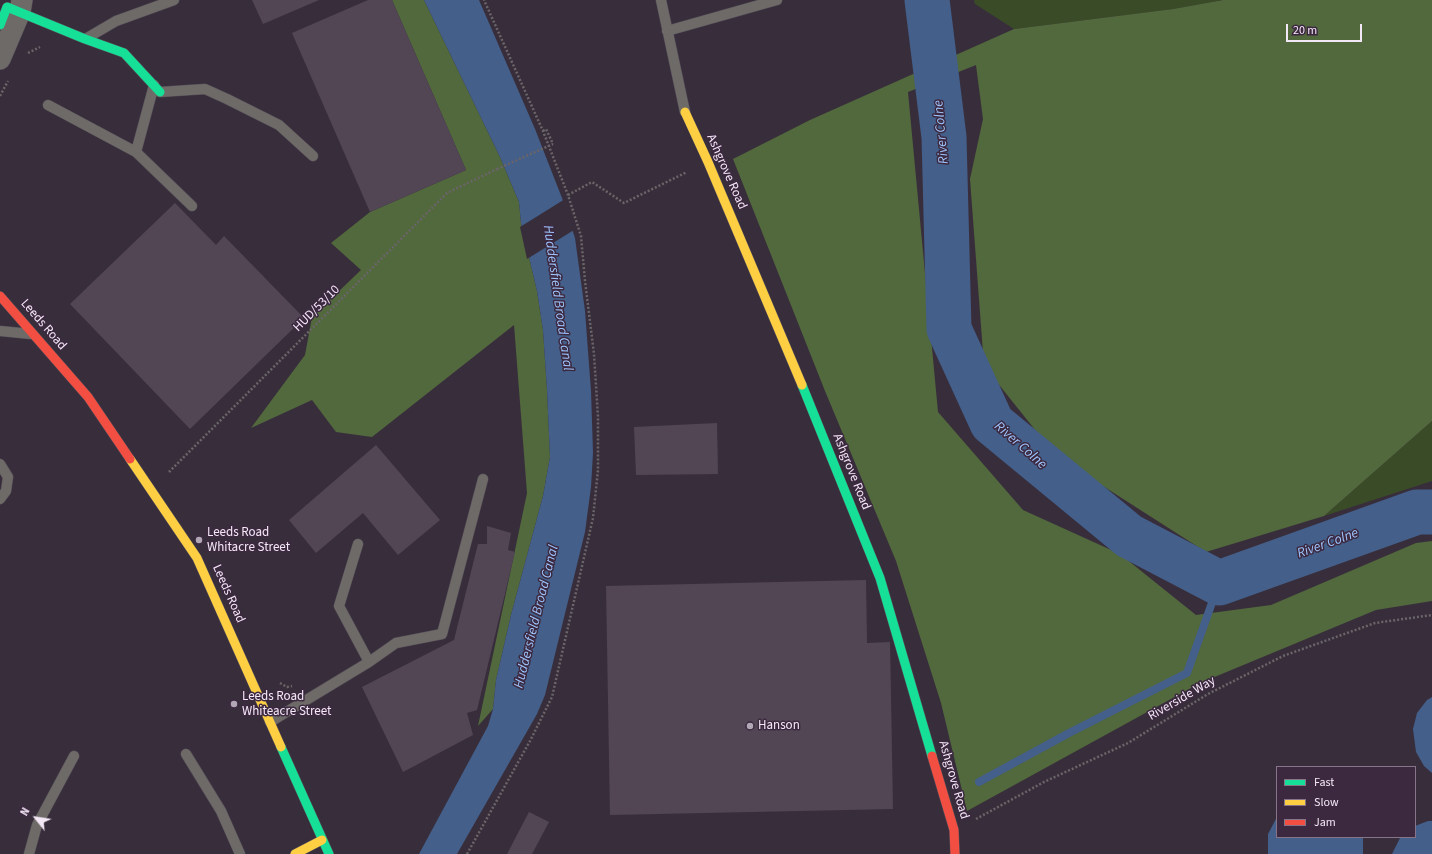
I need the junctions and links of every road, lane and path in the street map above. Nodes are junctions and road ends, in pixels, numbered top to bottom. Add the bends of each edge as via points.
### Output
1 (174, 0) edge
2 (484, 0) edge
3 (661, 0) edge
4 (777, 0) edge
5 (21, 6) edge
6 (0, 25) edge
7 (667, 31) junction
8 (85, 40) junction
9 (43, 46) dead end
10 (24, 56) dead end
11 (5, 68) edge
12 (157, 88) junction
13 (0, 96) edge
14 (48, 106) dead end
15 (685, 112) joint
16 (543, 131) junction
17 (136, 152) junction
18 (313, 156) dead end
19 (708, 162) junction
20 (568, 195) junction
21 (192, 206) dead end
22 (0, 296) edge
23 (0, 330) edge
24 (34, 334) junction
25 (0, 464) edge
26 (168, 472) dead end
27 (483, 479) dead end
28 (0, 499) edge
29 (358, 544) dead end
30 (1432, 615) edge
31 (369, 662) junction
32 (270, 722) junction
33 (186, 754) dead end
34 (74, 756) dead end
35 (954, 830) junction
36 (322, 840) junction
37 (29, 854) edge
38 (240, 854) edge
39 (294, 854) edge
40 (329, 854) edge
41 (467, 854) edge
42 (955, 854) edge

1 - 8 lane via 116,21
2 - 16 path
3 - 7 lane
4 - 7 lane
5 - 6 street via 7,7
5 - 8 street
5 - 11 street
7 - 15 lane
8 - 12 street via 124,53
9 - 10 path
11 - 13 path
12 - 17 lane
12 - 18 lane via 205,89 279,125
14 - 17 lane
15 - 19 street, Ashgrove Road
16 - 20 path
16 - 26 path, HUD/53/10, bridge via 546,129 553,144 447,193
17 - 21 lane
19 - 20 path via 624,203 592,182
19 - 35 street, Ashgrove Road via 814,412 880,578
20 - 41 path via 581,236 594,354 598,470 593,518 552,697 530,742
22 - 24 street, Leeds Road
23 - 24 lane
24 - 32 street, Leeds Road via 88,397 197,558
25 - 28 lane via 8,477 6,490
27 - 31 lane via 442,634 396,643
29 - 31 lane via 340,606
30 - 35 path, Riverside Way via 1376,623 1283,656 1208,694 1128,743 1044,782
31 - 32 lane
32 - 36 street, Leeds Road
33 - 38 lane via 221,811
34 - 37 lane via 37,825
35 - 42 street, Ashgrove Road
36 - 39 street
36 - 40 street, Leeds Road

